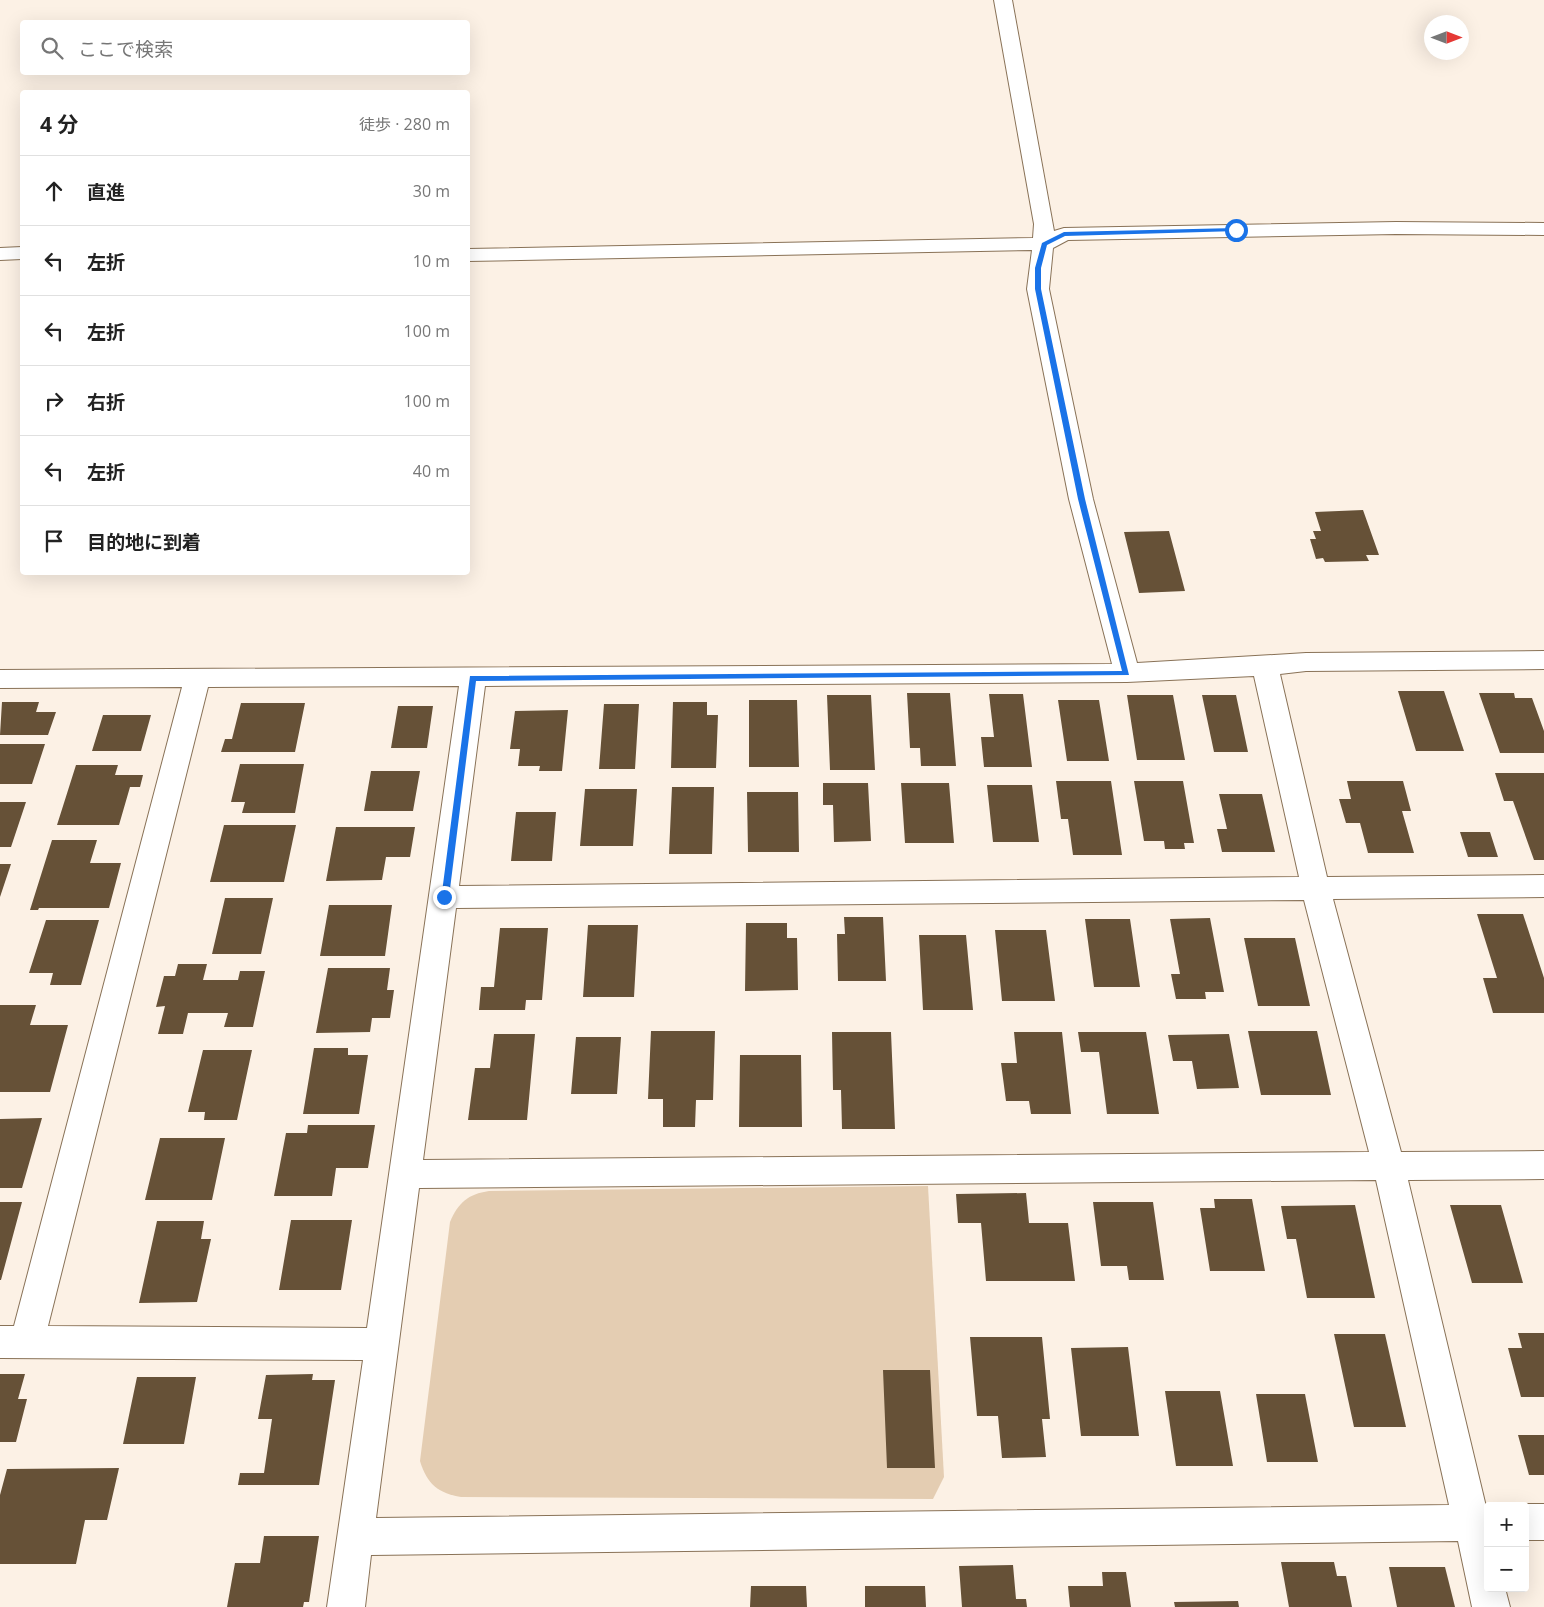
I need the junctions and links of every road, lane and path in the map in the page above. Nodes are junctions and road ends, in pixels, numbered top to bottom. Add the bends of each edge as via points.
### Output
1 (1003, 0) edge
2 (1544, 229) edge
3 (1044, 244) junction
4 (20, 253) edge
5 (0, 254) edge
6 (470, 255) edge
7 (1544, 660) edge
8 (1265, 666) junction
9 (1127, 674) junction
10 (196, 678) junction
11 (473, 678) junction
12 (0, 680) edge
13 (1315, 886) junction
14 (1544, 886) edge
15 (444, 897) junction
16 (1544, 1165) edge
17 (1389, 1166) junction
18 (405, 1174) junction
19 (14, 1341) edge
20 (382, 1344) junction
21 (1529, 1522) edge
22 (1544, 1522) edge
23 (1480, 1523) edge
24 (356, 1537) junction
25 (346, 1607) edge
26 (1491, 1607) edge

1 - 3 street via 1044,224
2 - 3 street via 1396,228 1064,234
3 - 6 street
3 - 9 street via 1038,268 1038,289 1089,530
4 - 5 street
7 - 8 street via 1306,662
8 - 9 street
8 - 13 street
9 - 11 street
10 - 11 street
10 - 12 street
10 - 19 street
11 - 15 street
13 - 14 street
13 - 15 street
13 - 17 street
15 - 18 street
16 - 17 street
17 - 18 street
17 - 23 street
18 - 20 street
19 - 20 street
20 - 24 street
21 - 22 street
23 - 24 street
23 - 26 street
24 - 25 street

